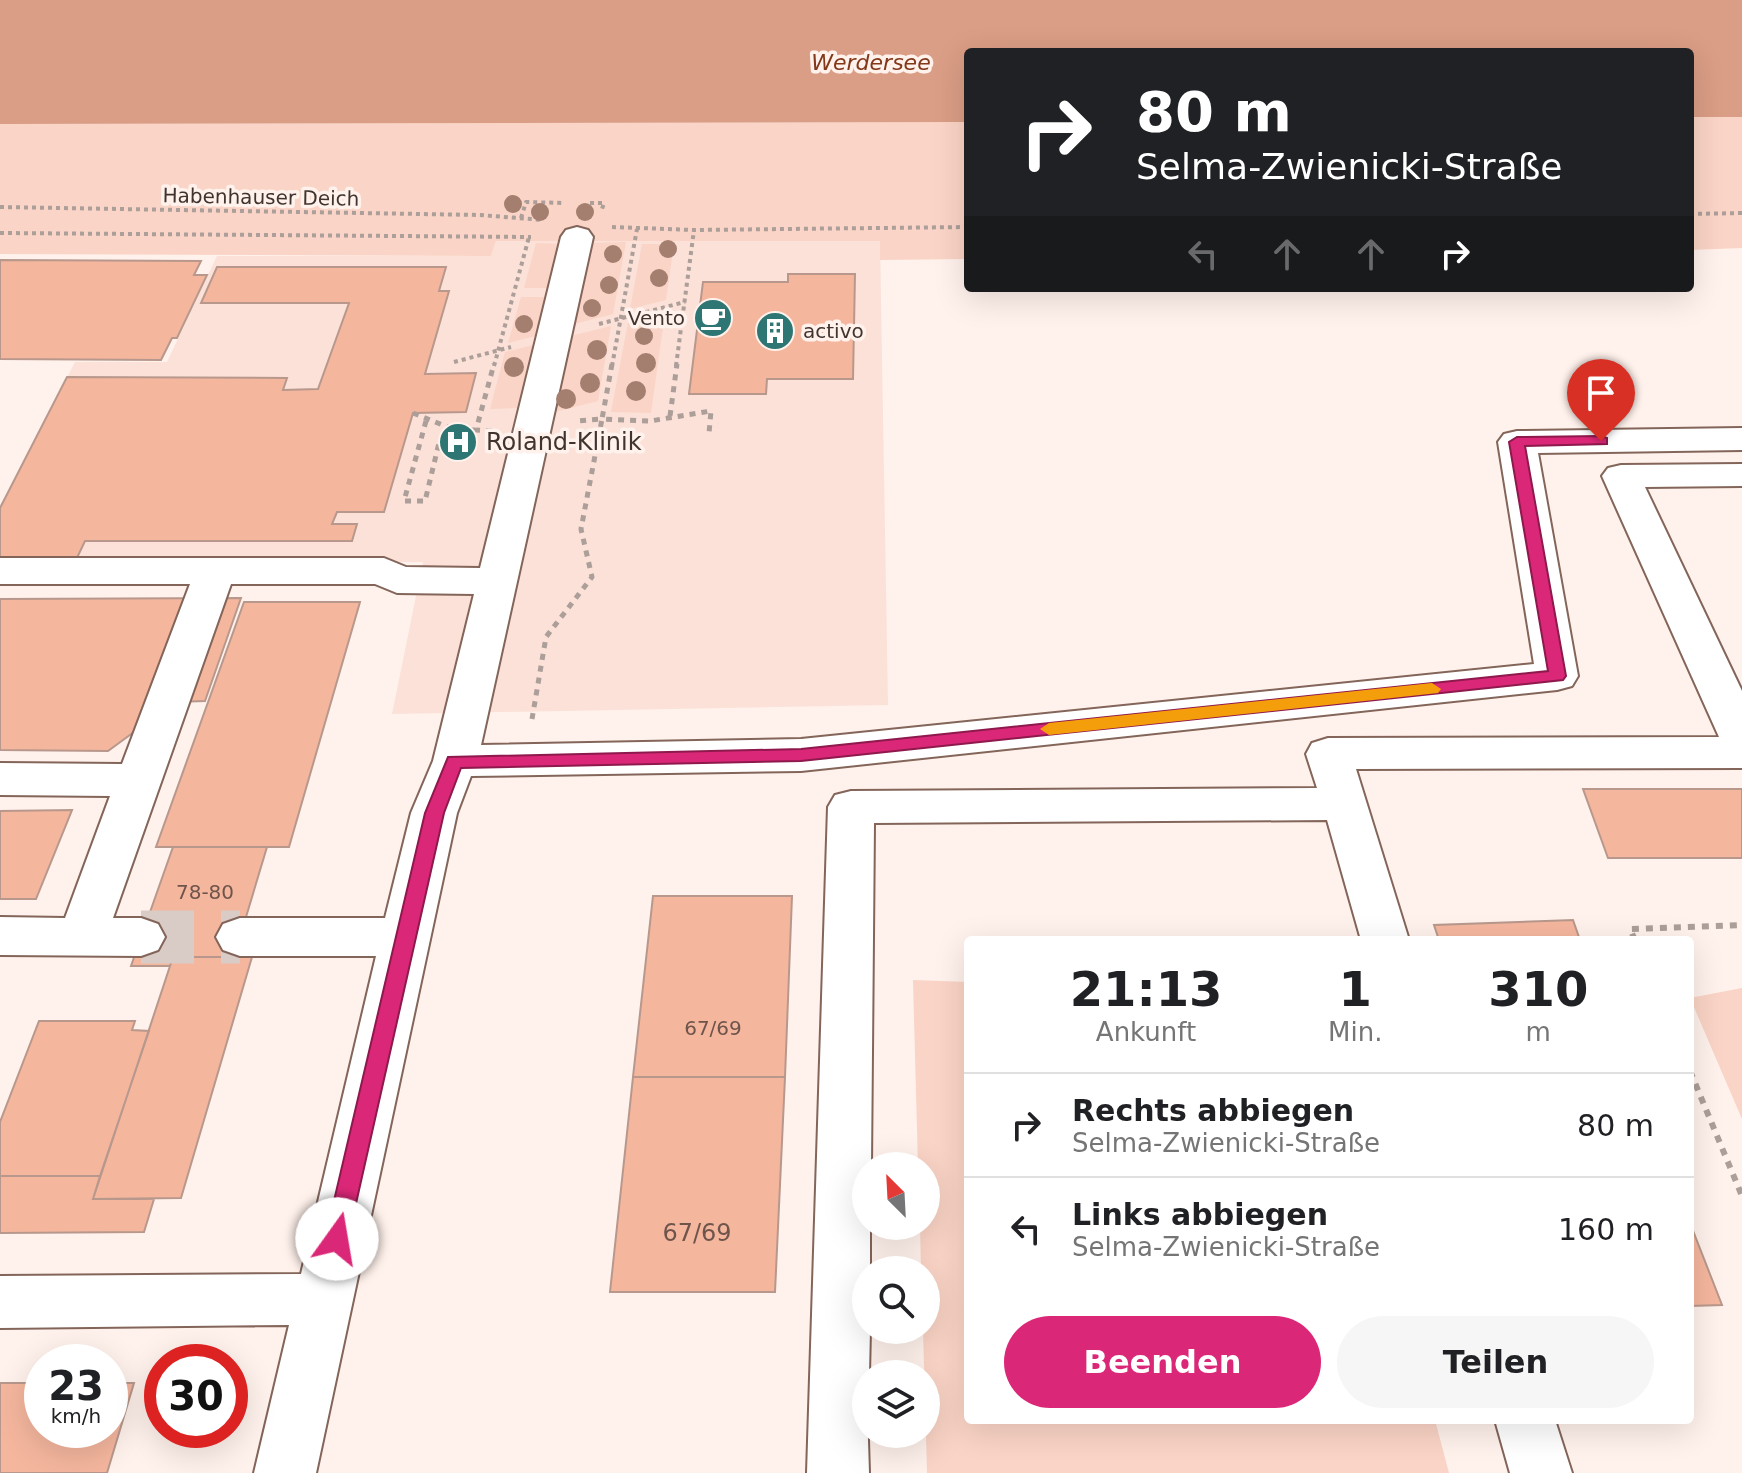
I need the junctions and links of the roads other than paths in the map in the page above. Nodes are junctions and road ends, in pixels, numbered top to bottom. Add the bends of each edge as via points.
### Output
1 (577, 237) road end
2 (1742, 439) edge
3 (1742, 475) edge
4 (0, 571) edge
5 (215, 571) junction
6 (496, 581) junction
7 (1742, 738) edge
8 (1742, 752) edge
9 (455, 761) junction
10 (0, 779) edge
11 (139, 780) junction
12 (1345, 804) junction
13 (0, 936) edge
14 (82, 936) junction
15 (1384, 936) edge
16 (141, 937) tunnel mouth
17 (240, 937) tunnel mouth
18 (405, 937) junction
19 (323, 1299) junction
20 (0, 1302) edge
21 (1526, 1424) edge
22 (285, 1473) edge
23 (838, 1473) edge
24 (1541, 1473) edge

1 - 6 street
2 - 9 street via 1517,442 1557,676 801,755
3 - 7 street via 1621,476
4 - 5 street
5 - 6 street via 384,571 397,580
5 - 11 street
6 - 9 street
8 - 12 street via 1328,754
9 - 18 street via 434,813
10 - 11 street
11 - 14 street
12 - 15 street
12 - 23 street via 851,807
13 - 14 street
14 - 16 street
17 - 18 street
18 - 19 street
19 - 20 street
19 - 22 street
21 - 24 street

